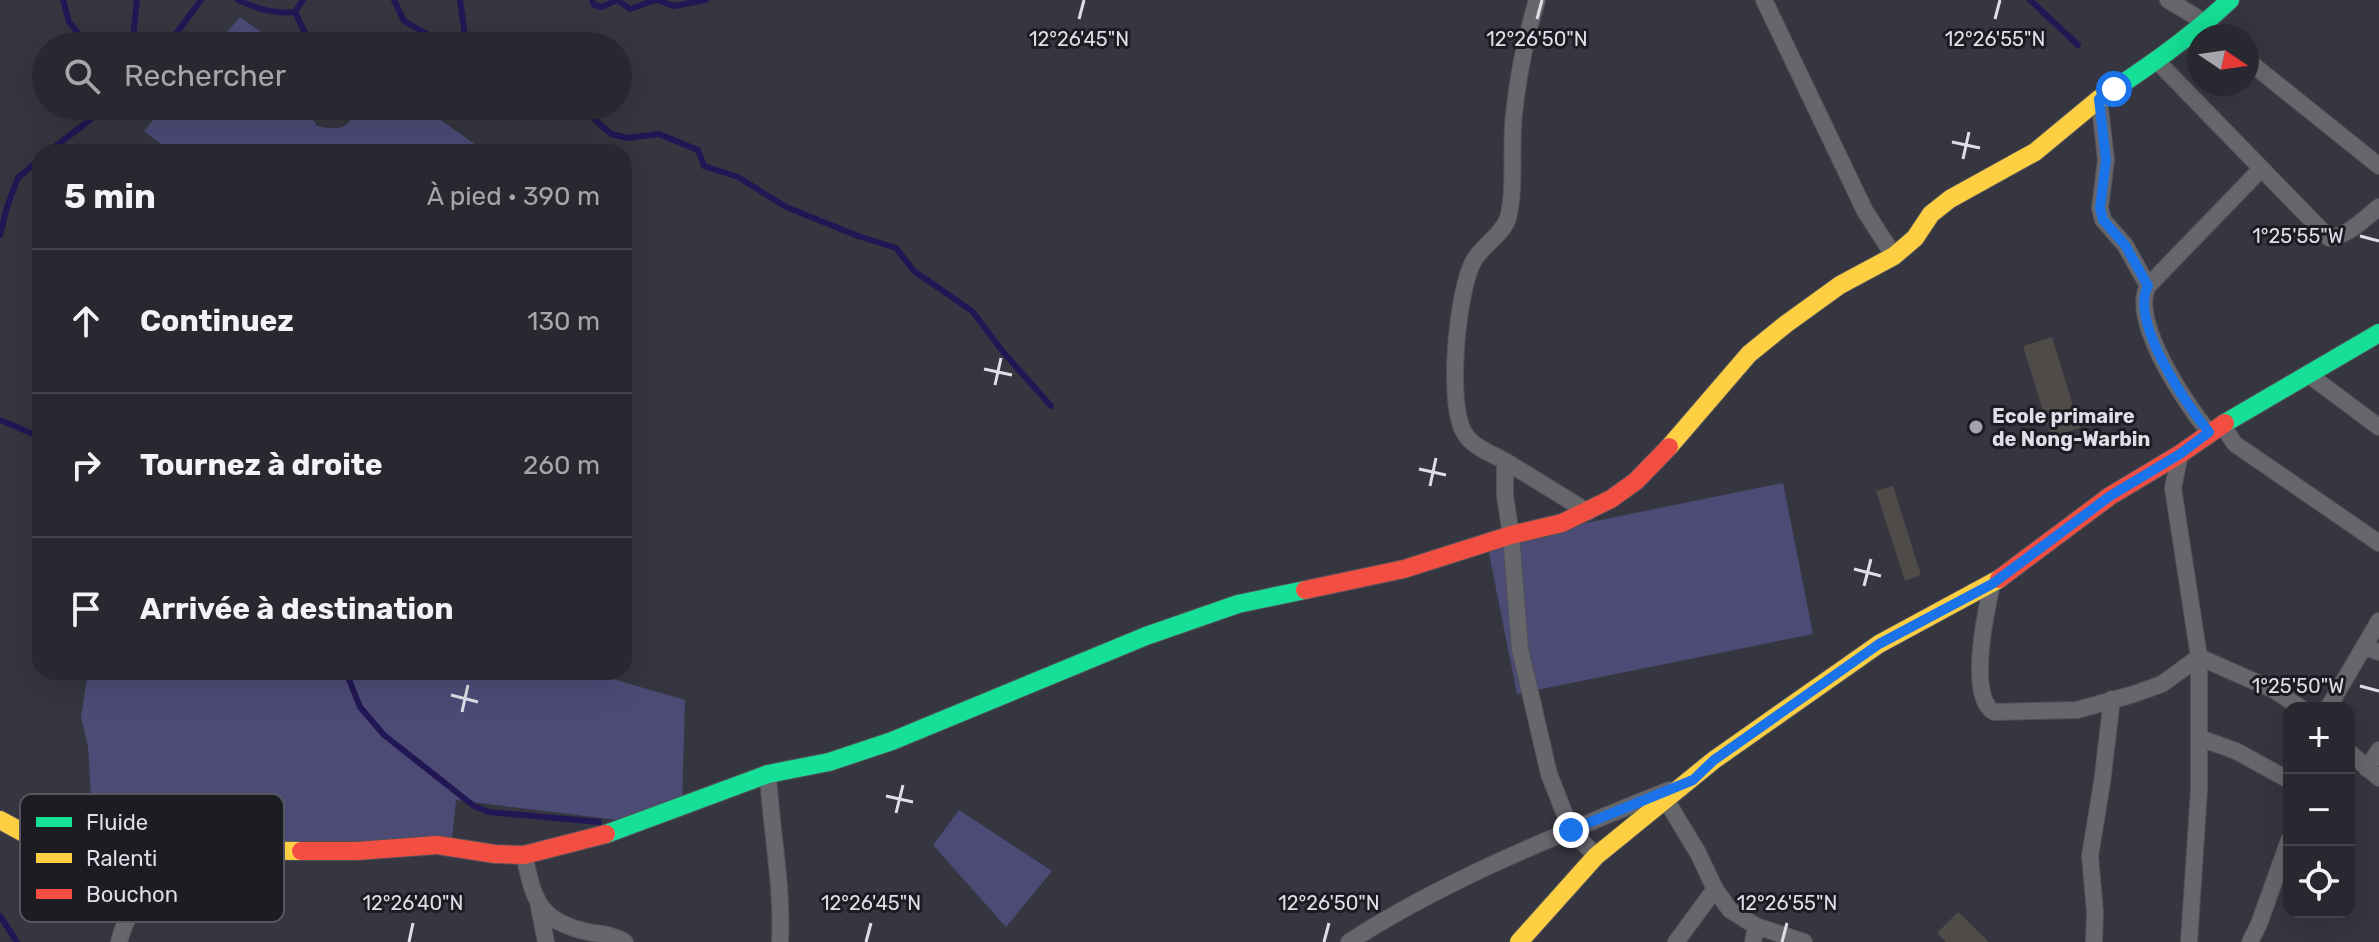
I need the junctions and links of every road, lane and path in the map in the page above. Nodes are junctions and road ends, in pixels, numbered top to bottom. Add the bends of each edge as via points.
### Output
1 (1537, 0) edge
2 (1764, 0) edge
3 (2168, 0) edge
4 (2230, 0) edge
5 (2204, 24) edge
6 (2216, 24) edge
7 (2187, 44) edge
8 (2157, 61) junction
9 (2259, 70) edge
10 (2099, 99) junction
11 (2379, 166) edge
12 (2261, 169) junction
13 (2379, 207) edge
14 (1894, 256) junction
15 (2148, 286) junction
16 (2379, 333) edge
17 (2309, 375) junction
18 (2379, 427) edge
19 (2215, 428) junction
20 (2180, 454) junction
21 (1505, 461) junction
22 (1588, 512) junction
23 (1511, 535) junction
24 (2379, 543) edge
25 (1992, 584) junction
26 (2379, 621) edge
27 (2371, 650) edge
28 (2199, 657) junction
29 (2112, 699) junction
30 (2292, 702) edge
31 (2332, 702) edge
32 (2200, 738) junction
33 (2379, 750) edge
34 (2355, 760) edge
35 (768, 774) junction
36 (2373, 774) edge
37 (2283, 777) edge
38 (1693, 780) junction
39 (1666, 800) junction
40 (0, 820) edge
41 (1571, 830) junction
42 (20, 831) edge
43 (2287, 846) edge
44 (284, 851) edge
45 (524, 855) junction
46 (1596, 856) junction
47 (1715, 889) junction
48 (539, 906) junction
49 (125, 922) edge
50 (1754, 934) edge
51 (2192, 941) edge
52 (119, 942) edge
53 (546, 942) edge
54 (625, 942) edge
55 (780, 942) edge
56 (1349, 942) edge
57 (1519, 942) edge
58 (1676, 942) edge
59 (1804, 942) edge
60 (2094, 942) edge
61 (2250, 942) edge

1 - 21 street via 1514,114 1507,221 1474,261 1457,329 1457,394 1464,433
2 - 14 street via 1865,211
3 - 5 street
4 - 6 street
7 - 8 street
8 - 10 street
8 - 12 street
9 - 11 street
10 - 14 street via 2035,152 1950,199
10 - 15 street via 2106,160 2103,220 2125,245
12 - 13 street via 2329,238 2356,226
12 - 15 street
14 - 22 street via 1840,285 1749,354 1657,461
15 - 19 street via 2144,307 2159,355 2186,405
16 - 17 street
17 - 18 street
17 - 19 street
19 - 20 street
19 - 24 street
20 - 25 street via 2110,496
20 - 28 street via 2173,488
21 - 22 street
21 - 23 street
22 - 23 street
23 - 35 street via 1404,569 1238,604 1146,636 892,741 829,762
23 - 41 street via 1520,649 1549,774
25 - 29 street via 1982,632 1981,691 1988,708 2004,713 2077,710
25 - 38 street via 1879,644
26 - 27 street
27 - 31 street
28 - 29 street via 2162,684
28 - 30 street
28 - 32 street
29 - 60 street via 2090,856
32 - 37 street
32 - 51 street
33 - 36 street
34 - 36 street
35 - 45 street via 592,839
35 - 55 street via 782,912
38 - 39 street
38 - 41 street
39 - 46 street
39 - 47 street
40 - 42 street
41 - 46 street
41 - 56 street via 1408,905
43 - 61 street
44 - 45 street via 437,845
45 - 48 street
46 - 57 street
47 - 50 street
47 - 58 street
48 - 53 street
48 - 54 street via 568,927
49 - 52 street
50 - 59 street

